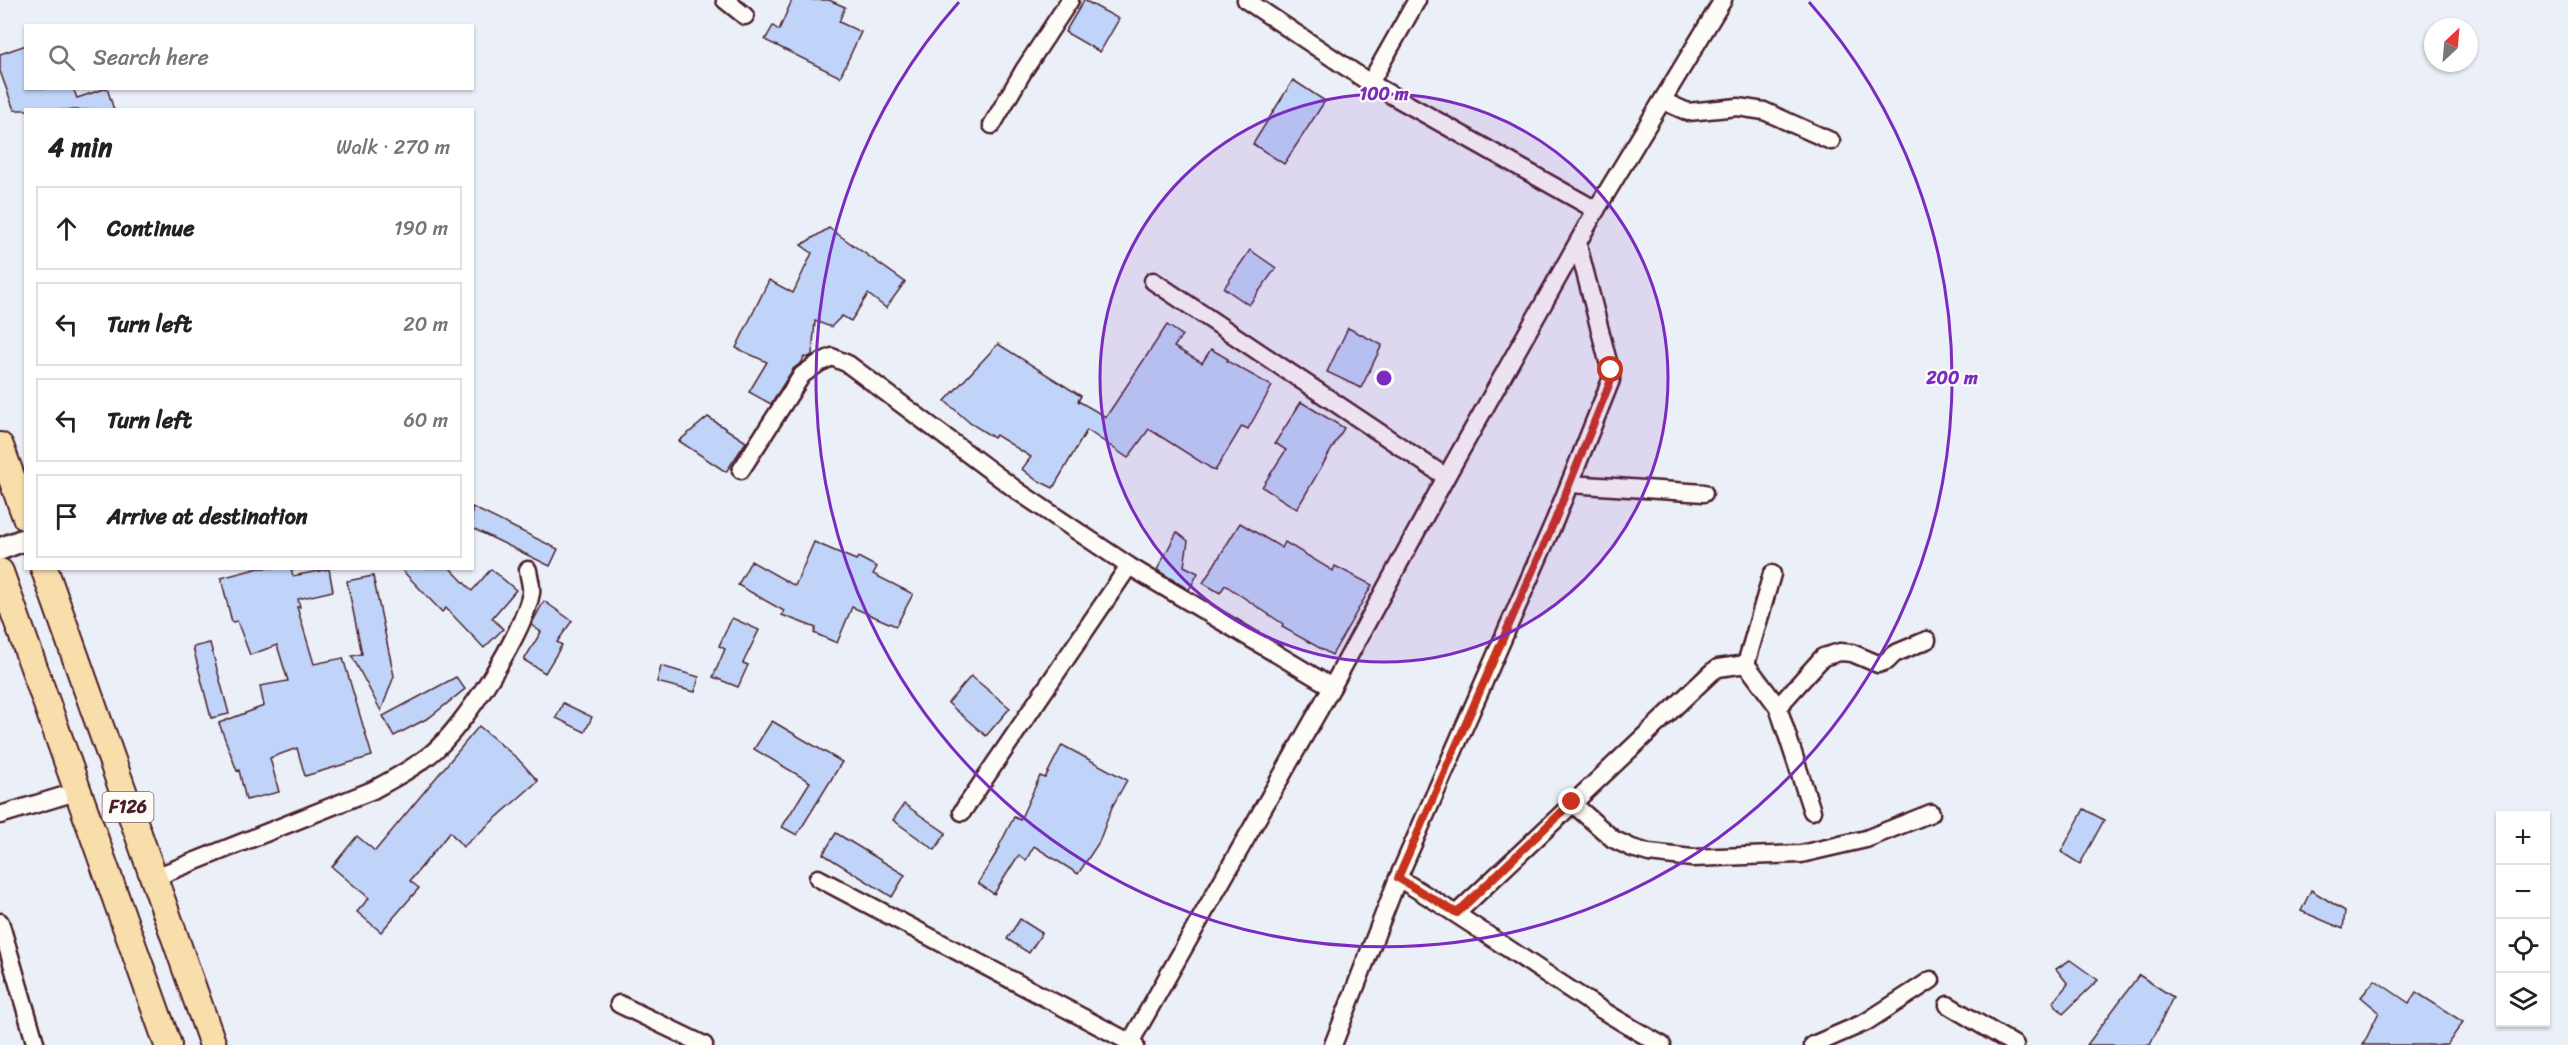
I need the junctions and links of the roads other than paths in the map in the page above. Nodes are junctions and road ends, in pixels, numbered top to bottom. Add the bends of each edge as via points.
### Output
1 (724, 0) edge
2 (1070, 0) edge
3 (1246, 0) edge
4 (1417, 0) edge
5 (1723, 0) edge
6 (745, 16) dead end
7 (1370, 83) junction
8 (1663, 101) junction
9 (992, 125) dead end
10 (1832, 141) dead end
11 (1596, 210) junction
12 (1578, 245) junction
13 (1153, 282) dead end
14 (0, 446) edge
15 (741, 470) dead end
16 (1446, 477) junction
17 (1570, 483) junction
18 (1704, 493) dead end
19 (24, 512) edge
20 (24, 540) edge
21 (0, 549) edge
22 (1129, 566) junction
23 (45, 570) edge
24 (528, 570) dead end
25 (0, 572) edge
26 (1772, 574) dead end
27 (1927, 640) dead end
28 (1746, 664) junction
29 (1332, 687) junction
30 (1778, 707) junction
31 (79, 791) junction
32 (1572, 802) junction
33 (1812, 811) dead end
34 (962, 812) dead end
35 (1931, 813) dead end
36 (0, 815) edge
37 (153, 878) junction
38 (818, 878) dead end
39 (1398, 878) junction
40 (1457, 913) junction
41 (0, 922) edge
42 (1931, 980) dead end
43 (619, 1004) dead end
44 (1948, 1005) dead end
45 (35, 1042) dead end
46 (1133, 1043) edge
47 (168, 1045) edge
48 (213, 1045) edge
49 (704, 1045) edge
50 (1333, 1045) edge
51 (1662, 1045) edge
52 (1813, 1045) edge
53 (2014, 1045) edge

1 - 6 street
2 - 9 street
3 - 7 street
4 - 7 street
5 - 8 street
7 - 11 street
8 - 10 street via 1688,112 1738,107 1764,111
8 - 11 street
11 - 12 street
12 - 16 street
12 - 17 street via 1611,380
13 - 16 street
14 - 19 main road
15 - 22 street via 801,375 832,357 848,364 1019,492
16 - 29 street
17 - 18 street
17 - 39 street
20 - 21 street
22 - 29 street
22 - 34 street
23 - 37 main road, F126
24 - 37 street via 531,591 514,636 455,731 432,753 373,790
25 - 31 main road, F126
26 - 28 street
27 - 30 street via 1878,664 1852,653 1829,654
28 - 30 street
28 - 32 street via 1712,672
29 - 46 street
30 - 33 street
31 - 36 street
31 - 47 main road, F126
32 - 35 street via 1613,838 1632,848 1692,858 1801,854 1866,840
32 - 40 street
37 - 48 main road, F126
38 - 46 street
39 - 40 street
39 - 50 street
40 - 51 street via 1619,1022
41 - 45 street
42 - 52 street via 1866,1022
43 - 49 street
44 - 53 street

